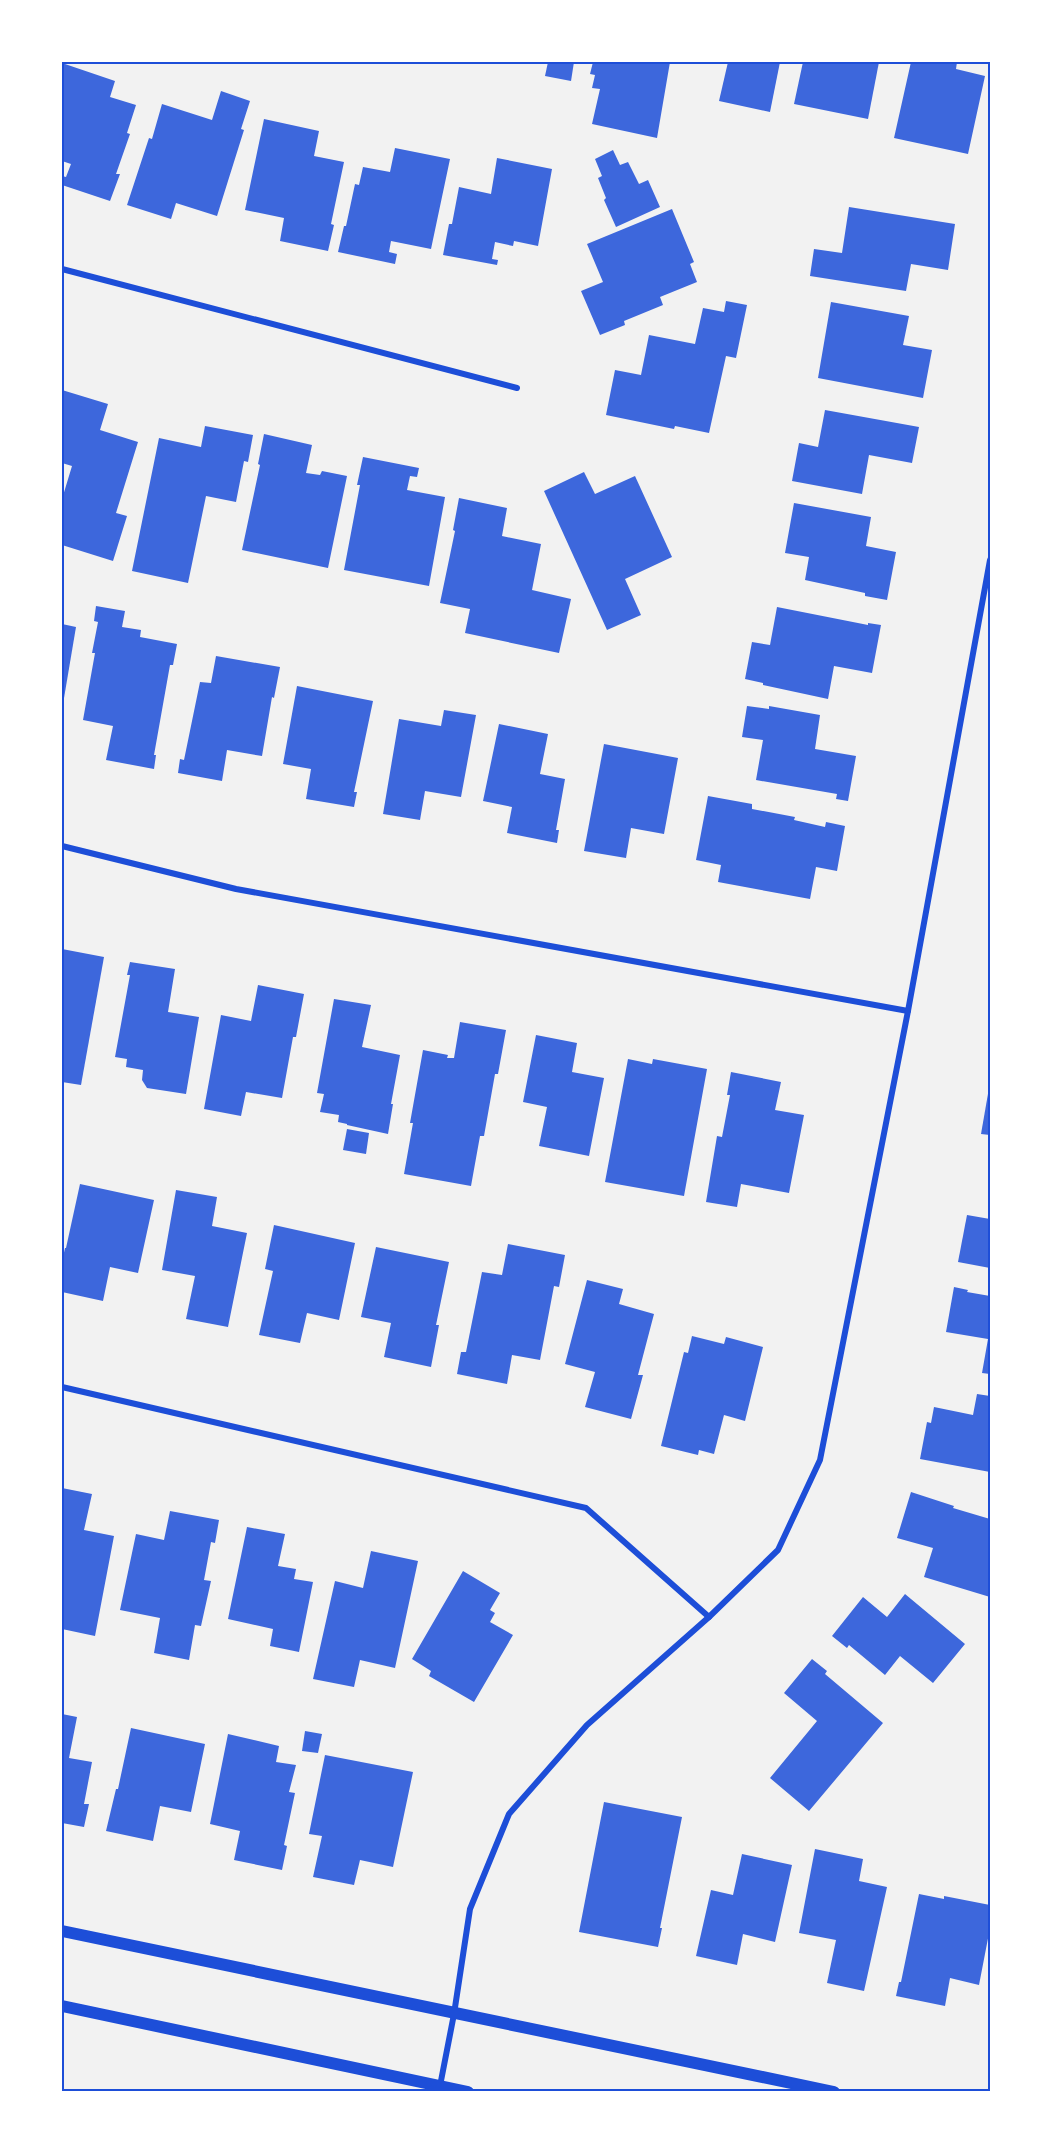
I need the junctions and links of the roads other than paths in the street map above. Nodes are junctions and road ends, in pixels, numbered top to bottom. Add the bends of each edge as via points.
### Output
1 (62, 269) edge
2 (517, 388) dead end
3 (990, 560) edge
4 (62, 846) edge
5 (908, 1011) junction
6 (62, 1387) edge
7 (709, 1617) junction
8 (62, 1931) edge
9 (62, 2006) edge
10 (454, 2014) junction
11 (440, 2086) junction
12 (468, 2091) edge
13 (834, 2091) edge

1 - 2 street
3 - 5 street
4 - 5 street via 236,889
5 - 7 street via 820,1460 778,1550
6 - 7 street via 586,1508
7 - 10 street via 586,1725 509,1814 470,1909
8 - 10 main road
9 - 11 main road
10 - 11 street
10 - 13 main road
11 - 12 main road

